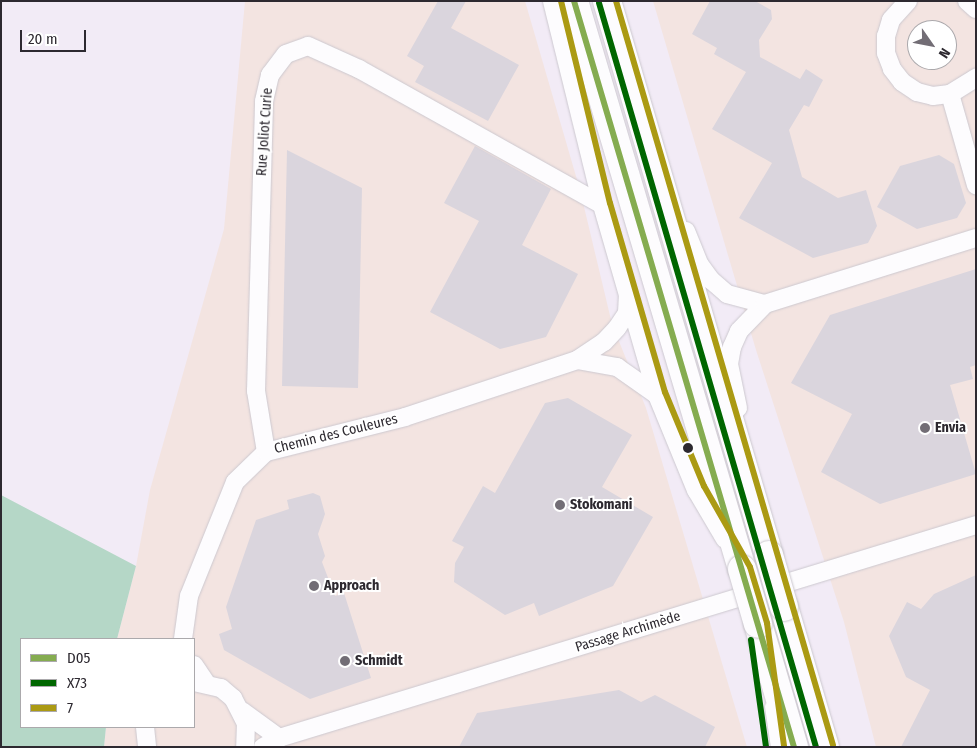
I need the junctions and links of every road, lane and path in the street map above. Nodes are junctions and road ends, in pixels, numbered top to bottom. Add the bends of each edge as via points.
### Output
1 (552, 1) edge
2 (574, 1) edge
3 (607, 1) edge
4 (908, 1) edge
5 (967, 1) edge
6 (976, 9) edge
7 (976, 78) edge
8 (950, 94) junction
9 (640, 112) junction
10 (976, 185) edge
11 (602, 204) junction
12 (976, 238) edge
13 (628, 294) junction
14 (765, 304) junction
15 (577, 360) junction
16 (657, 395) junction
17 (266, 452) junction
18 (976, 525) edge
19 (769, 555) junction
20 (742, 569) junction
21 (758, 624) junction
22 (183, 638) edge
23 (195, 668) edge
24 (200, 682) edge
25 (242, 711) junction
26 (146, 728) edge
27 (279, 738) junction
28 (147, 747) edge
29 (245, 747) edge
30 (263, 747) edge
31 (775, 747) edge
32 (794, 747) edge
33 (825, 747) edge

1 - 11 street
2 - 20 main road
3 - 9 main road
4 - 8 street via 891,20 886,36 886,53 892,69 916,92 933,96
5 - 6 street
7 - 8 street
8 - 10 street
9 - 14 street via 700,265 727,294
9 - 19 main road
11 - 13 street
11 - 17 street, Rue Joliot Curie via 359,70 308,46 286,54 270,75 264,101 256,391
12 - 14 street
13 - 15 street via 627,313 617,328 604,342
13 - 16 street
14 - 19 street via 739,331 729,364
15 - 16 street via 617,367
15 - 17 street, Chemin des Couleures via 405,417
16 - 20 street via 696,490
17 - 22 street, Chemin des Couleures via 235,482 190,596
18 - 27 street, Passage Archimède
19 - 33 main road, bridge
20 - 21 main road, bridge
21 - 31 lane
21 - 32 main road
23 - 24 street
24 - 25 street via 227,693
25 - 27 street
25 - 29 street
26 - 28 street
27 - 30 street, Passage Archimède

